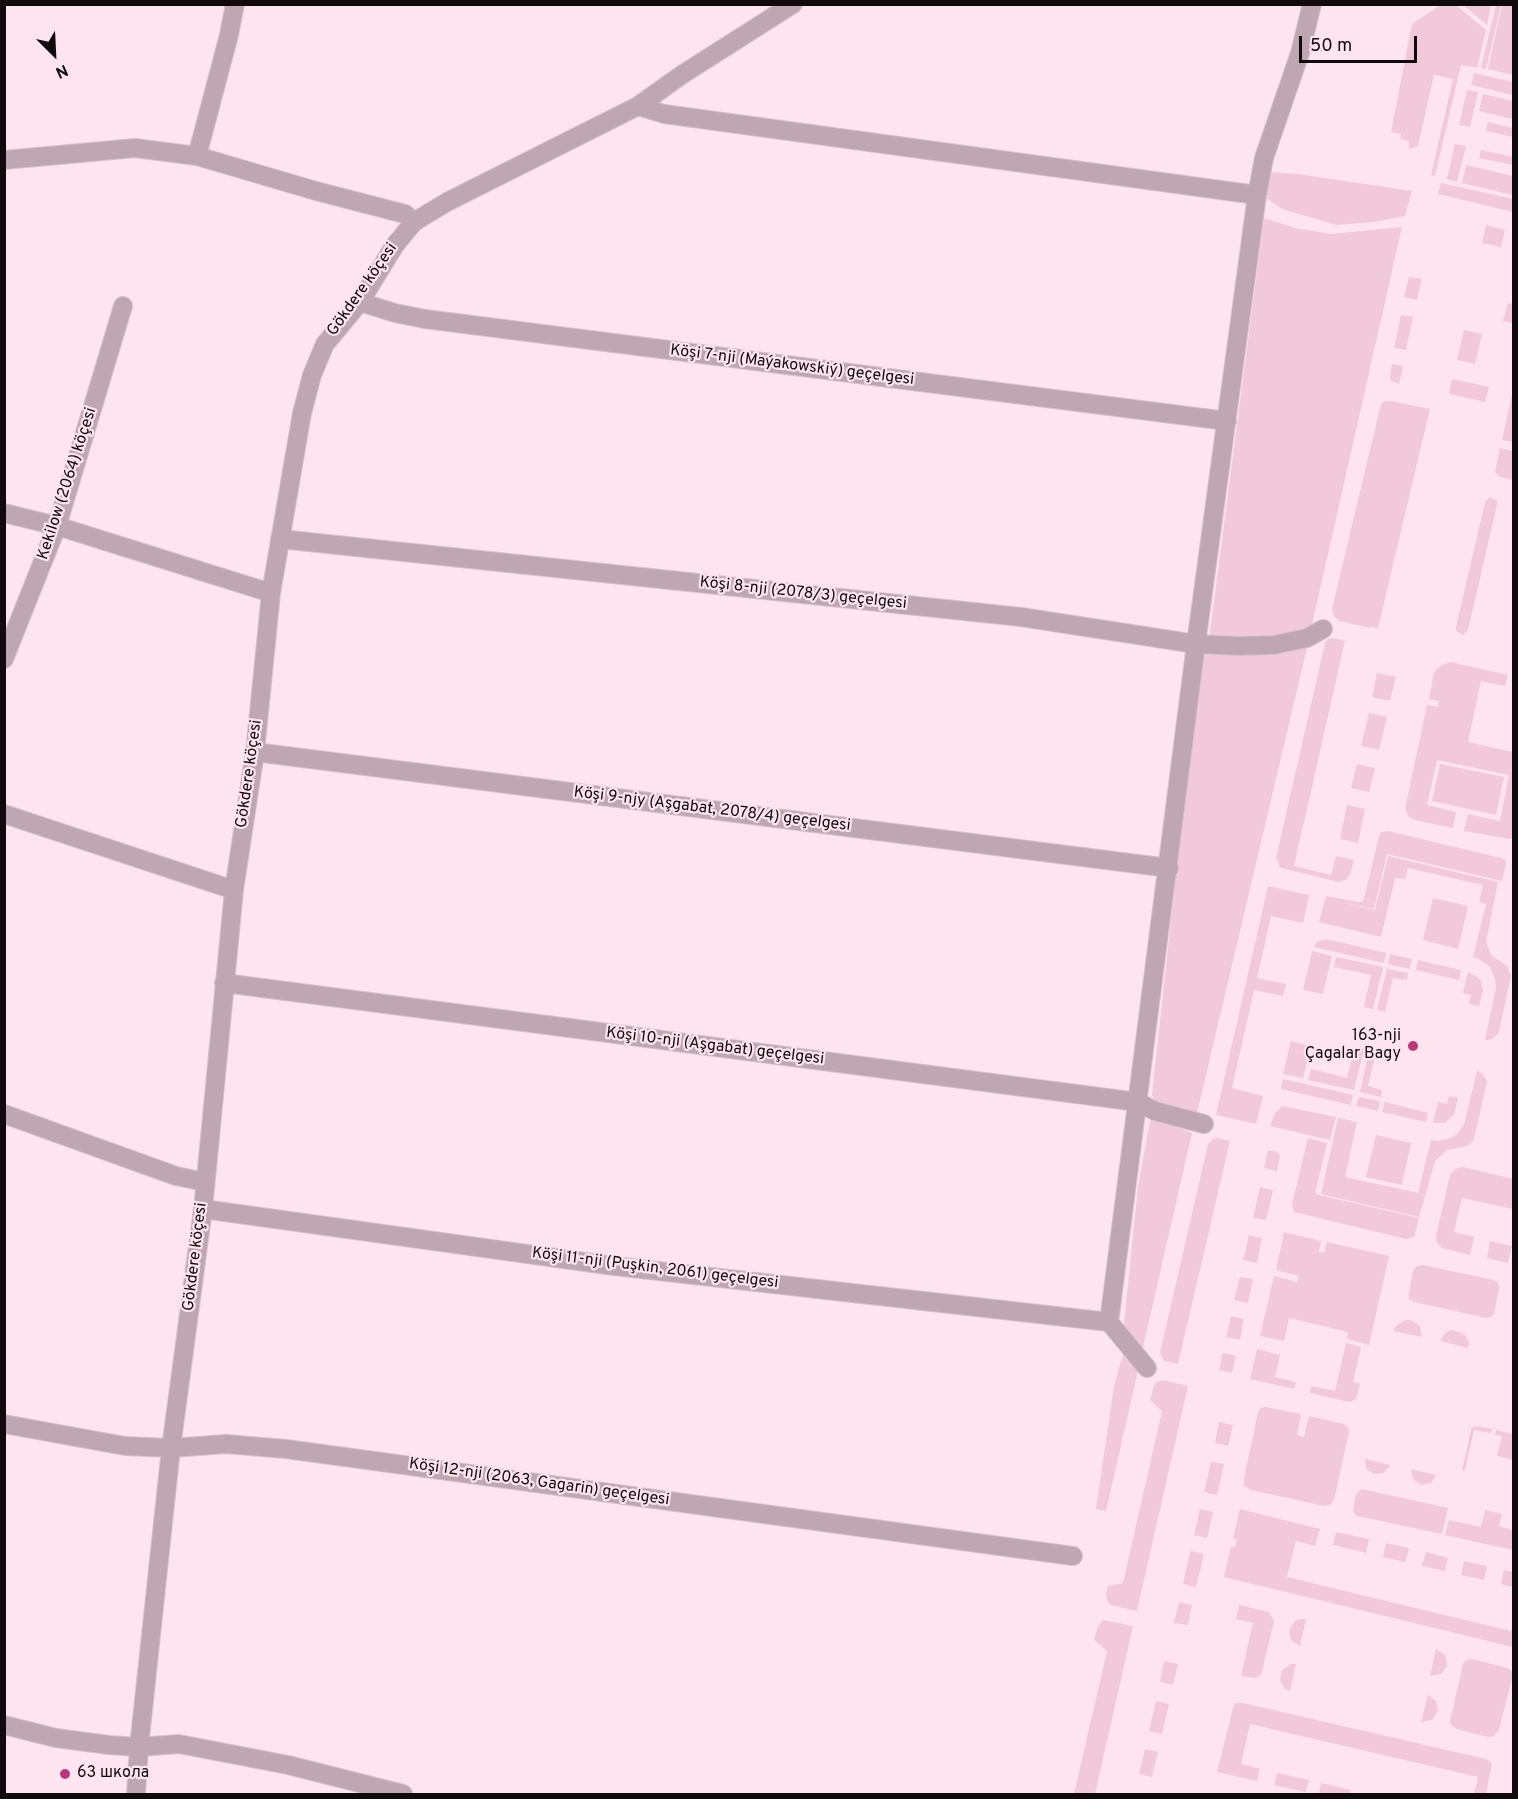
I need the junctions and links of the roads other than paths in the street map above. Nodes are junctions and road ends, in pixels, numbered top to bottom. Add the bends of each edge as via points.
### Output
1 (235, 4) edge
2 (793, 4) edge
3 (1312, 4) edge
4 (638, 106) junction
5 (197, 156) junction
6 (4, 160) edge
7 (1257, 195) junction
8 (414, 222) junction
9 (360, 302) junction
10 (123, 306) dead end
11 (1227, 421) junction
12 (4, 513) edge
13 (57, 526) junction
14 (280, 539) junction
15 (271, 593) junction
16 (1323, 629) dead end
17 (1196, 644) junction
18 (4, 659) edge
19 (255, 752) junction
20 (4, 814) edge
21 (1169, 868) junction
22 (234, 890) junction
23 (224, 983) junction
24 (1138, 1102) junction
25 (4, 1114) edge
26 (1204, 1124) dead end
27 (205, 1182) junction
28 (203, 1209) junction
29 (1109, 1322) junction
30 (1147, 1368) dead end
31 (4, 1424) edge
32 (171, 1448) junction
33 (1073, 1556) dead end
34 (4, 1725) edge
35 (139, 1747) junction
36 (136, 1794) edge
37 (403, 1794) edge

1 - 5 street
2 - 4 street, Gökdere köçesi
3 - 7 street via 1300,53 1264,158
4 - 7 street via 664,114
4 - 8 street, Gökdere köçesi
5 - 6 street via 135,148
5 - 8 street via 405,214
7 - 11 street
8 - 9 street, Gökdere köçesi
9 - 11 street, Köşi 7-nji (Maýakowskiý) geçelgesi via 425,320
9 - 14 street, Gökdere köçesi via 325,344 312,375
10 - 13 street, Kekilow (2064) köçesi
11 - 17 street
12 - 13 street
13 - 15 street
13 - 18 street, Kekilow (2064) köçesi
14 - 15 street, Gökdere köçesi
14 - 17 street, Köşi 8-nji (2078/3) geçelgesi via 1021,617
15 - 19 street, Gökdere köçesi
16 - 17 street, Köşi 8-nji (2078/3) geçelgesi via 1306,638 1274,645
17 - 21 street
19 - 21 street, Köşi 9-njy (Aşgabat, 2078/4) geçelgesi
19 - 22 street, Gökdere köçesi
20 - 22 street
21 - 24 street
22 - 23 street, Gökdere köçesi
23 - 24 street, Köşi 10-nji (Aşgabat) geçelgesi
23 - 27 street, Gökdere köçesi
24 - 26 street, Köşi 10-nji (Aşgabat) geçelgesi via 1155,1111
24 - 29 street
25 - 27 street via 176,1176
27 - 28 street, Gökdere köçesi
28 - 29 street, Köşi 11-nji (Puşkin, 2061) geçelgesi via 614,1266
28 - 32 street, Gökdere köçesi
29 - 30 street
31 - 32 street, Köşi 12-nji (2063, Gagarin) geçelgesi via 125,1446
32 - 33 street, Köşi 12-nji (2063, Gagarin) geçelgesi via 226,1444 286,1449
32 - 35 street, Gökdere köçesi
34 - 35 street via 56,1738
35 - 36 street, Gökdere köçesi
35 - 37 street via 180,1744 288,1765

